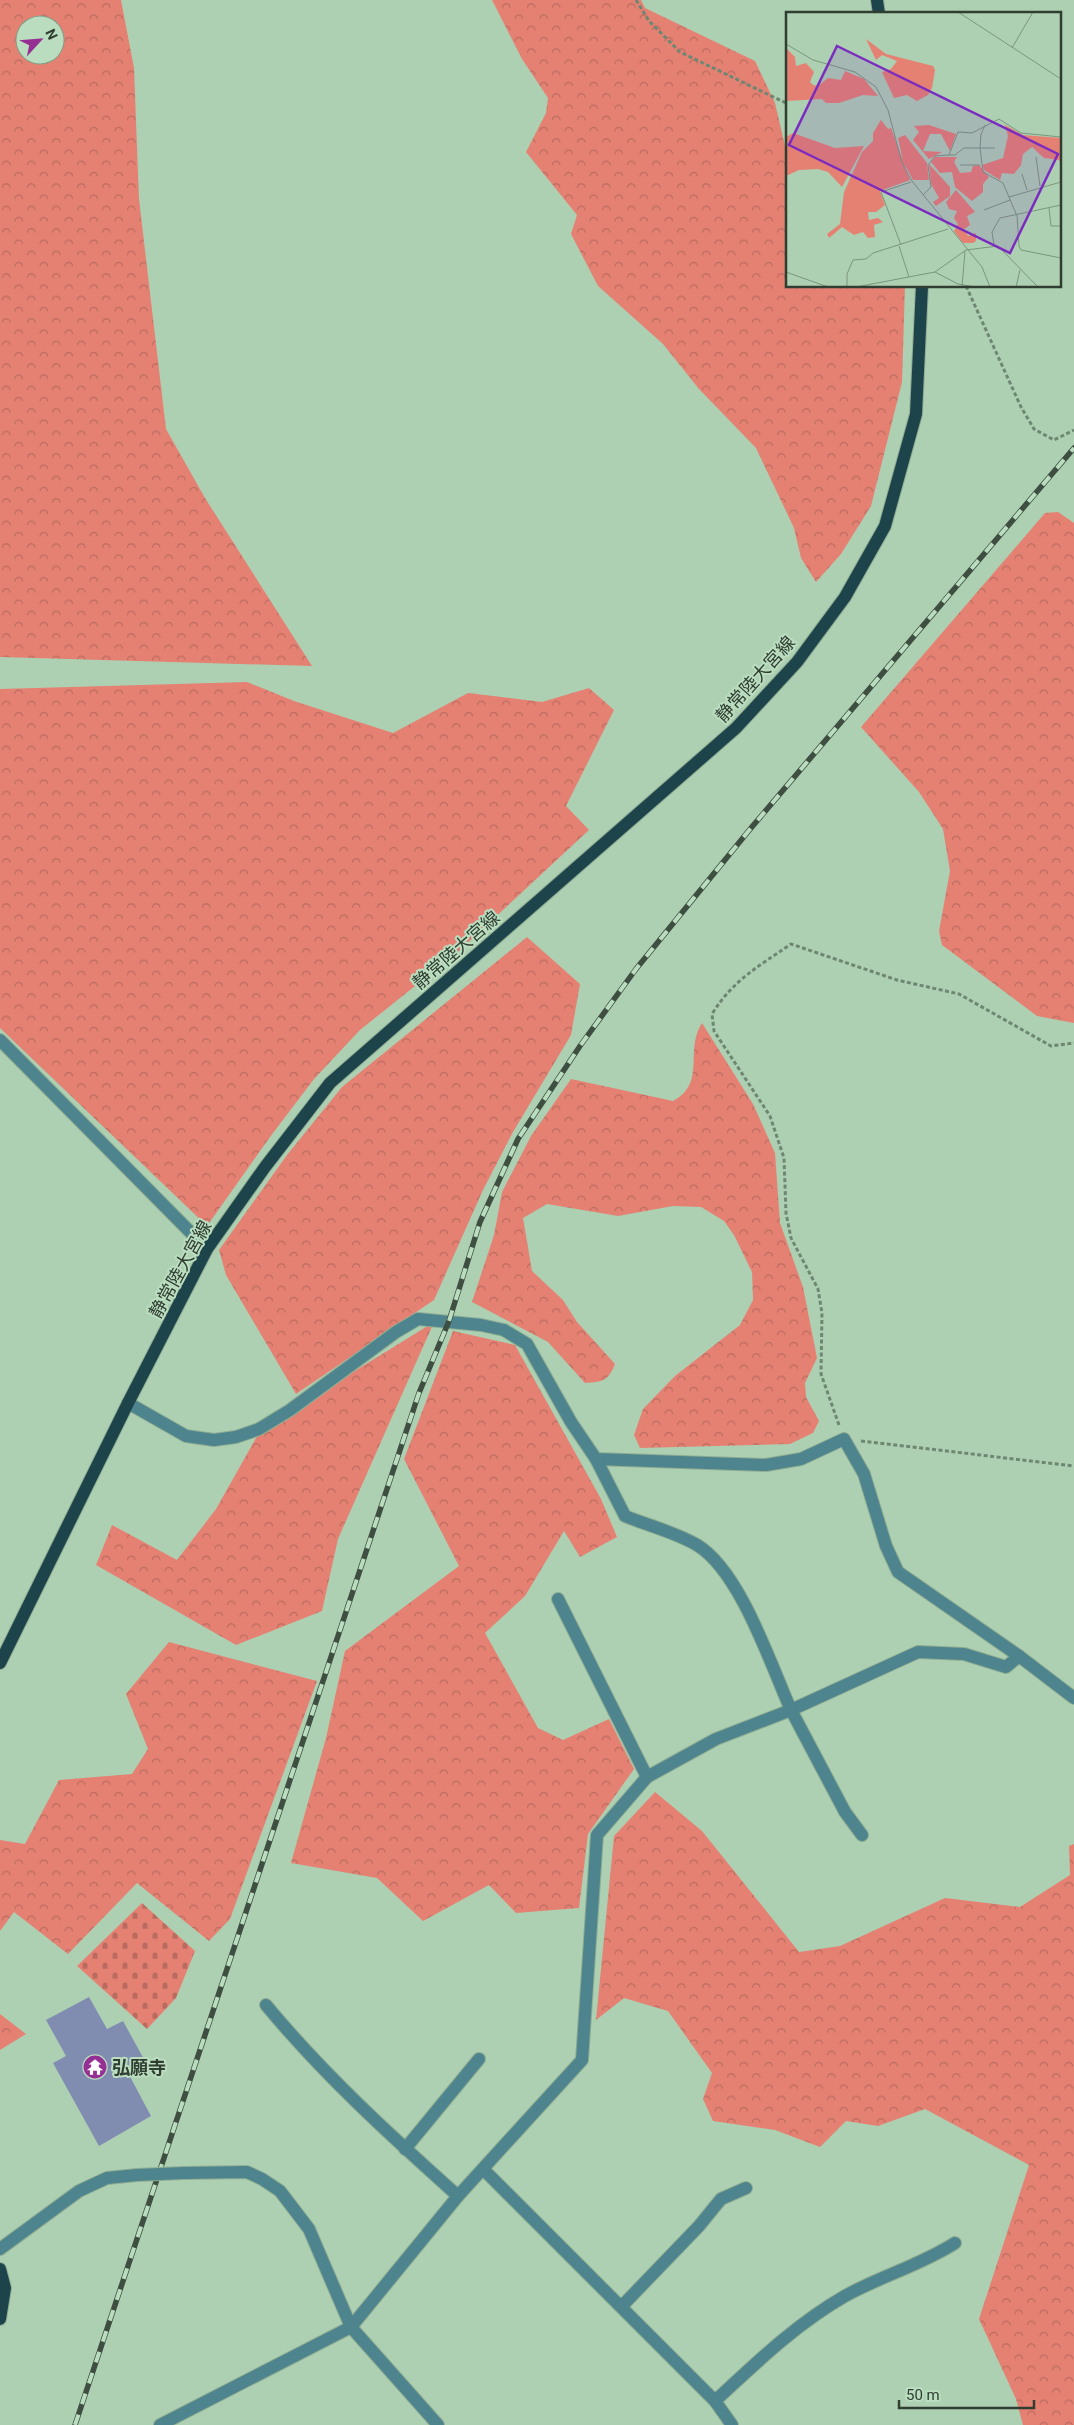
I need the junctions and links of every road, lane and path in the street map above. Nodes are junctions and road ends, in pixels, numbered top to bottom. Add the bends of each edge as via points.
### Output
1 (636, 0) edge
2 (786, 103) edge
3 (922, 288) edge
4 (967, 288) edge
5 (1074, 430) edge
6 (0, 1040) edge
7 (1074, 1044) edge
8 (207, 1249) junction
9 (128, 1403) junction
10 (844, 1438) junction
11 (596, 1459) junction
12 (1074, 1466) edge
13 (558, 1599) dead end
14 (1019, 1656) junction
15 (0, 1663) edge
16 (1074, 1698) edge
17 (791, 1710) junction
18 (647, 1777) junction
19 (862, 1835) dead end
20 (266, 2005) dead end
21 (479, 2059) dead end
22 (405, 2148) junction
23 (484, 2170) junction
24 (746, 2188) dead end
25 (458, 2196) junction
26 (955, 2243) dead end
27 (0, 2249) edge
28 (0, 2269) edge
29 (622, 2306) junction
30 (0, 2319) edge
31 (351, 2326) junction
32 (715, 2401) junction
33 (160, 2425) edge
34 (438, 2425) edge
35 (732, 2425) edge

1 - 2 path via 649,20 680,52
3 - 8 main road, 静常陸大宮線 via 916,414 885,526 845,597 797,662 736,728 330,1083
4 - 5 path via 1020,407 1034,429 1054,440
6 - 8 street
7 - 10 path via 1051,1046 959,994 897,980 791,944 738,981 712,1014 714,1031 770,1116 784,1158 786,1213 791,1238 818,1289 822,1312 821,1374
8 - 9 main road, 静常陸大宮線
9 - 11 street via 186,1436 214,1440 236,1437 259,1429 290,1410 418,1319 481,1325 504,1330 527,1344
9 - 15 main road, 静常陸大宮線
10 - 11 street via 801,1459 766,1465
10 - 12 path
10 - 14 street via 864,1474 886,1546 898,1572
11 - 17 street via 625,1516 698,1545 725,1569 743,1601
13 - 18 street
14 - 16 street
14 - 17 street via 1006,1667 964,1654 918,1652
17 - 18 street via 716,1739
17 - 19 street via 845,1812
18 - 23 street via 597,1835 582,2060
20 - 22 street via 303,2050
21 - 22 street
22 - 25 street
23 - 25 street
23 - 29 street
24 - 29 street via 722,2199
25 - 31 street
26 - 32 street via 933,2257 847,2295 823,2310 781,2340
27 - 31 street, bridge via 79,2191 107,2178 232,2170 247,2172 280,2191 309,2229
28 - 30 main road via 5,2288
29 - 32 street
31 - 33 street
31 - 34 street
32 - 35 street

